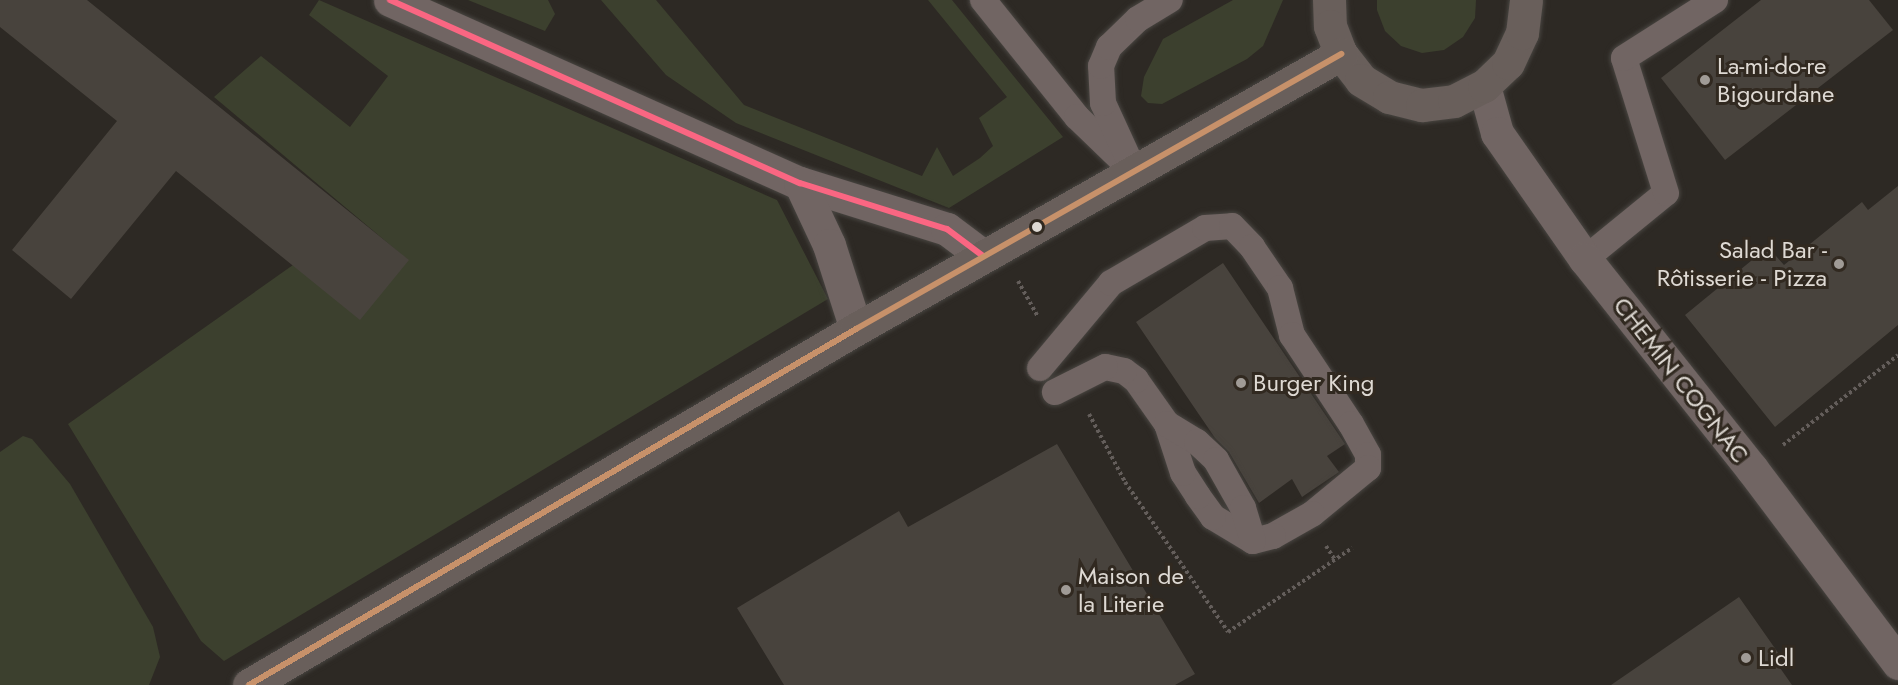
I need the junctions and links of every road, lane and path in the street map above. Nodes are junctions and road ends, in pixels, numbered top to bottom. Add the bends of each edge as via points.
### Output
1 (390, 0) edge
2 (983, 0) edge
3 (1170, 0) edge
4 (1329, 0) edge
5 (1526, 0) edge
6 (1715, 0) edge
7 (1341, 54) junction
8 (1484, 86) junction
9 (1135, 174) junction
10 (800, 183) junction
11 (983, 256) junction
12 (1585, 259) junction
13 (856, 329) junction
14 (1898, 355) edge
15 (1040, 369) dead end
16 (1055, 392) dead end
17 (1167, 424) junction
18 (1752, 469) junction
19 (1253, 541) junction
20 (1898, 663) edge
21 (249, 685) edge

1 - 10 street
2 - 9 lane via 1077,117
3 - 9 lane via 1137,19 1108,47 1101,66 1104,103
4 - 7 main road via 1330,26
5 - 8 main road via 1522,33 1508,63
6 - 12 lane via 1624,58 1666,193
7 - 8 main road via 1361,80 1422,105 1454,101
7 - 9 main road
8 - 12 street, CHEMIN COGNAC via 1497,133
9 - 11 main road
10 - 11 street via 947,229
10 - 13 street via 829,245
11 - 13 main road
12 - 18 street, CHEMIN COGNAC
13 - 21 main road
14 - 18 path
15 - 19 lane via 1112,283 1205,228 1232,226 1280,288 1292,335 1368,455 1368,468 1355,482 1312,514 1273,536
16 - 17 lane via 1105,368 1124,370 1136,380
17 - 19 lane via 1197,442 1216,460 1243,508
17 - 19 lane via 1183,473 1197,496 1213,517
18 - 20 street, CHEMIN COGNAC

